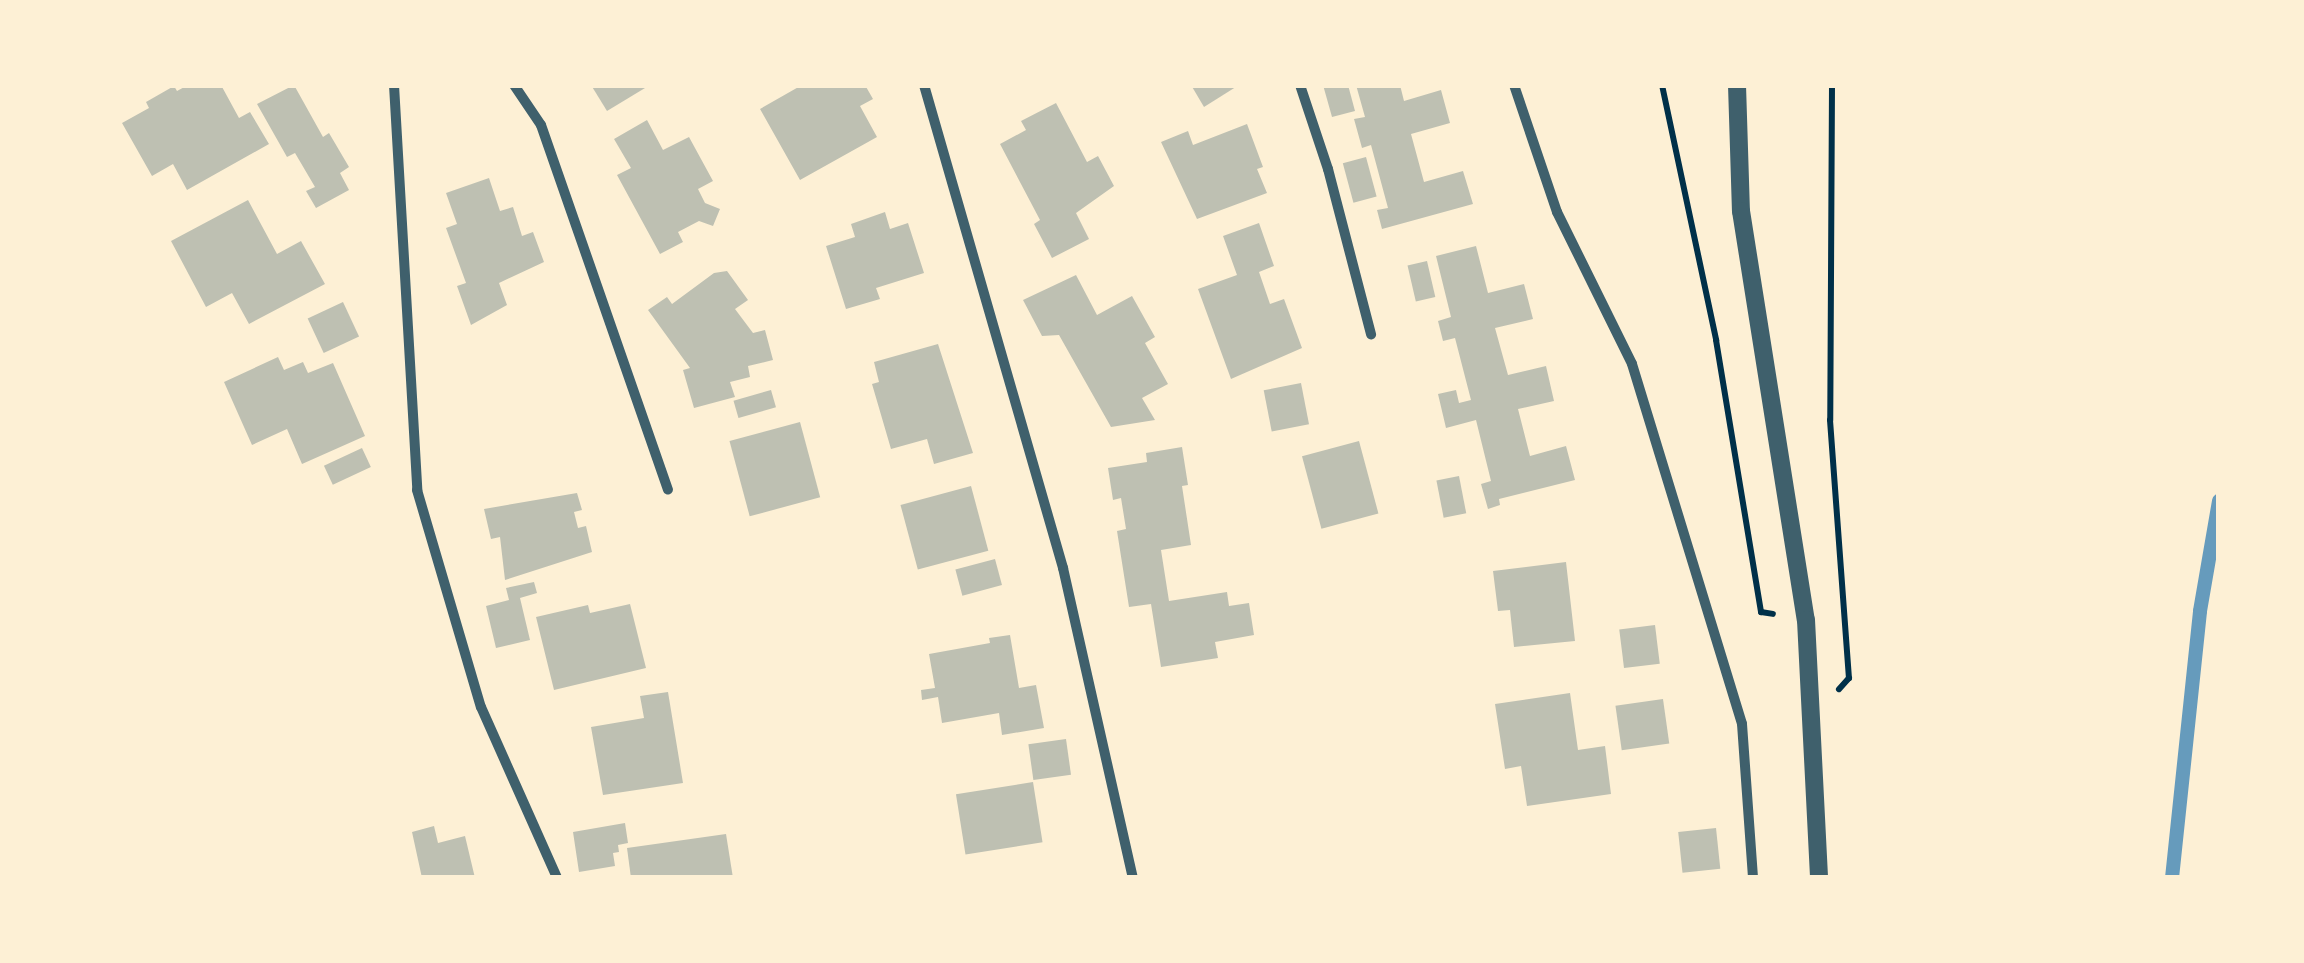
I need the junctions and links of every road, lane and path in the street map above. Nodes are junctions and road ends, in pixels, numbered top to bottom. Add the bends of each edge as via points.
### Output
1 (394, 85) edge
2 (514, 85) edge
3 (924, 85) edge
4 (1300, 85) edge
5 (1514, 85) edge
6 (1662, 85) edge
7 (1737, 85) edge
8 (1832, 85) edge
9 (1370, 334) dead end
10 (668, 489) dead end
11 (1806, 620) junction
12 (1812, 722) junction
13 (557, 878) edge
14 (1132, 878) edge
15 (1752, 878) edge
16 (1819, 878) edge

1 - 13 street via 417,490 482,707
2 - 10 street via 541,125
3 - 14 street via 1063,568
4 - 9 street
5 - 15 street via 1557,212 1632,364 1742,724
6 - 11 path via 1716,340 1762,612
7 - 11 street via 1741,212
8 - 12 path via 1830,420 1849,678
11 - 12 street
12 - 16 street

